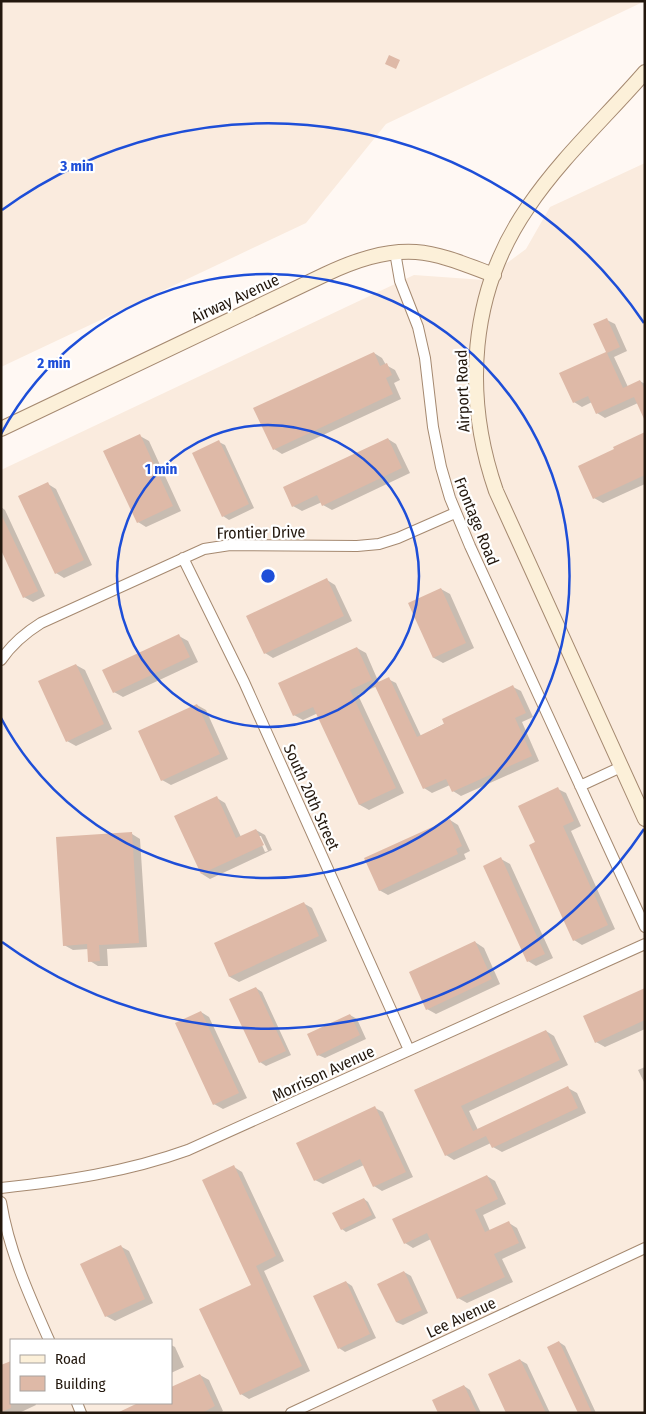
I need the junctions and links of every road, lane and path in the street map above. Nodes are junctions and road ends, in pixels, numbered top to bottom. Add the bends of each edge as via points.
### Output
1 (645, 72) edge
2 (395, 252) junction
3 (494, 275) junction
4 (1, 429) edge
5 (456, 513) junction
6 (183, 558) junction
7 (1, 660) edge
8 (621, 767) junction
9 (580, 786) junction
10 (645, 819) edge
11 (645, 927) edge
12 (645, 944) edge
13 (409, 1050) junction
14 (1, 1188) edge
15 (1, 1202) edge
16 (645, 1248) edge
17 (49, 1339) edge
18 (291, 1413) edge

1 - 3 main road, Airport Road via 535,197 511,235
2 - 3 main road, Airway Avenue via 431,254
2 - 4 main road, Airway Avenue via 335,270
2 - 5 street, Frontage Road via 402,286 422,341 439,461
3 - 8 main road, Airport Road via 481,318 476,368 477,406 484,453 501,502
5 - 6 street, Frontier Drive via 379,544 230,545 209,548
5 - 9 street, Frontage Road
6 - 7 street, Frontier Drive via 41,623 18,638
6 - 13 street, South 20th Street via 244,682
8 - 9 street
8 - 10 main road, Airport Road
9 - 11 street, Frontage Road
12 - 13 street, Morrison Avenue
13 - 14 street, Morrison Avenue via 166,1158 92,1177
15 - 17 street via 17,1264
16 - 18 street, Lee Avenue

